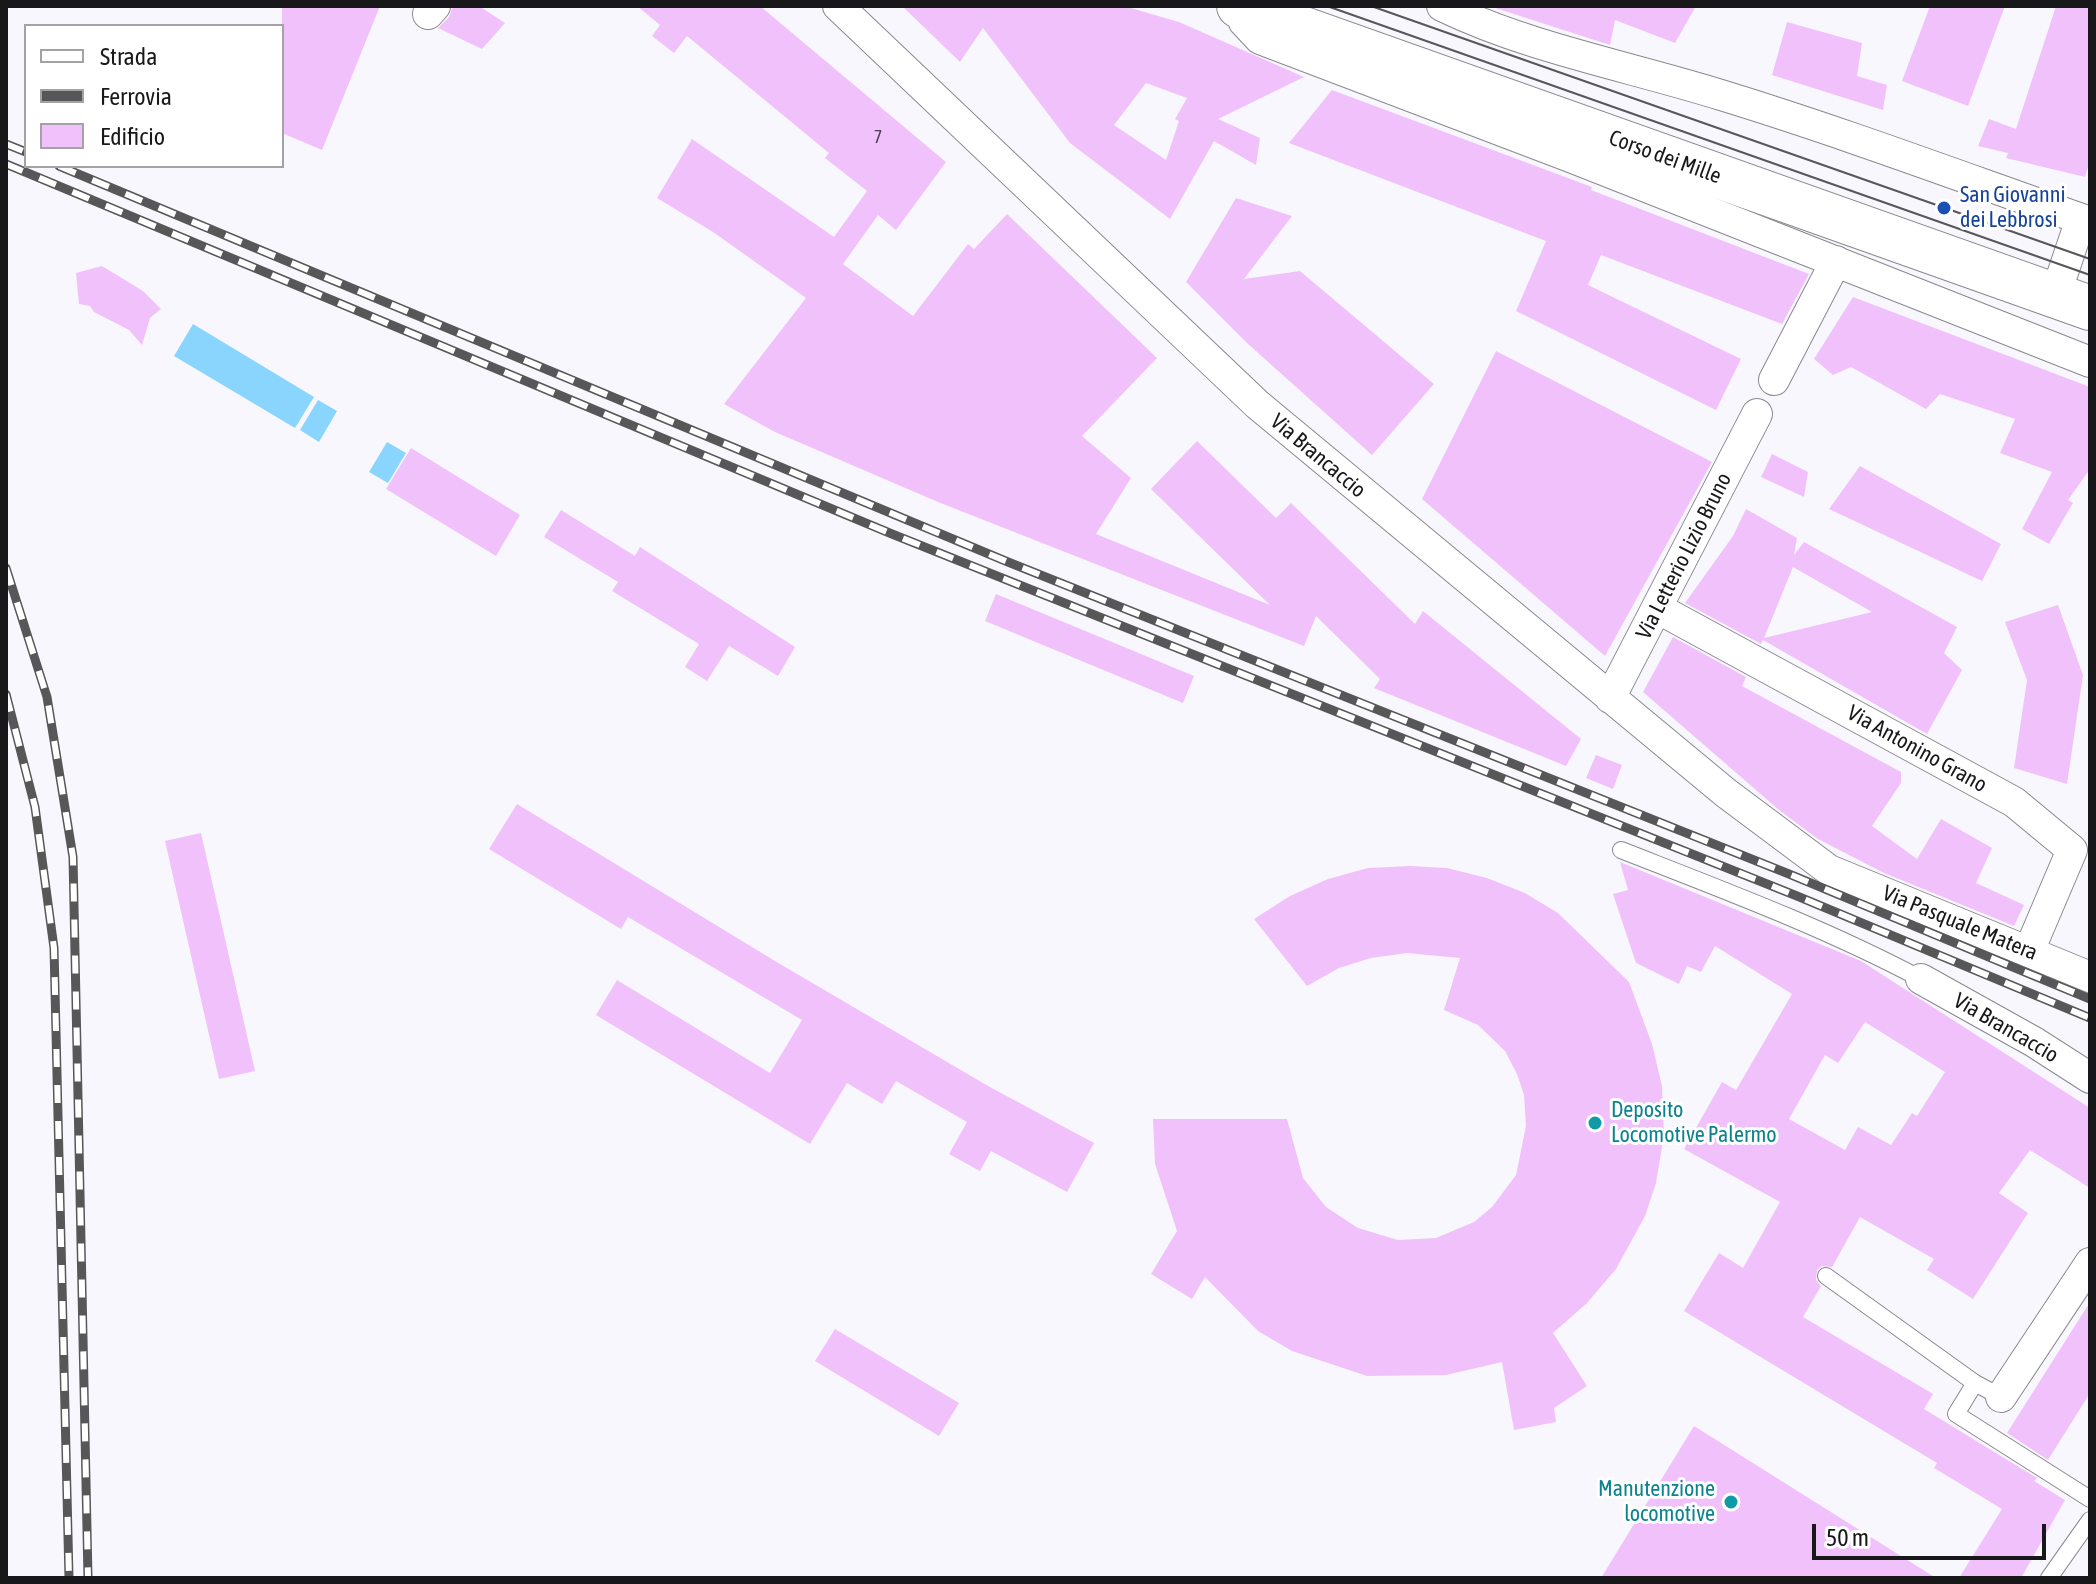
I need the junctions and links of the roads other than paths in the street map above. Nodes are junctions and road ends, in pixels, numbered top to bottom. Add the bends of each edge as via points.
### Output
1 (838, 6) edge
2 (1442, 6) edge
3 (1243, 7) edge
4 (2086, 220) edge
5 (1836, 261) junction
6 (2072, 302) edge
7 (2090, 362) edge
8 (1774, 380) dead end
9 (1757, 414) dead end
10 (1657, 608) junction
11 (1610, 698) junction
12 (1621, 850) dead end
13 (1829, 870) joint
14 (2029, 951) junction
15 (2090, 977) edge
16 (1921, 979) joint
17 (2090, 1078) edge
18 (2090, 1263) edge
19 (1826, 1276) dead end
20 (1988, 1390) junction
21 (2090, 1499) edge
22 (2090, 1520) edge
23 (2049, 1578) edge

1 - 11 street, Via Brancaccio via 1258,405
2 - 4 street via 1549,46 1817,124
3 - 5 street via 1244,22 1260,39
3 - 6 street, Corso dei Mille
4 - 6 street
5 - 7 street
5 - 8 street
9 - 10 street, Via Letterio Lizio Bruno
10 - 11 street, Via Letterio Lizio Bruno
10 - 14 street, Via Antonino Grano via 2014,802 2072,850
11 - 13 street, Via Brancaccio
12 - 16 lane via 1787,915
13 - 14 street, Via Pasquale Matera
14 - 15 street, Via Pasquale Matera
16 - 17 street, Via Brancaccio
18 - 20 street
19 - 20 lane
20 - 21 lane via 1956,1414
22 - 23 lane

